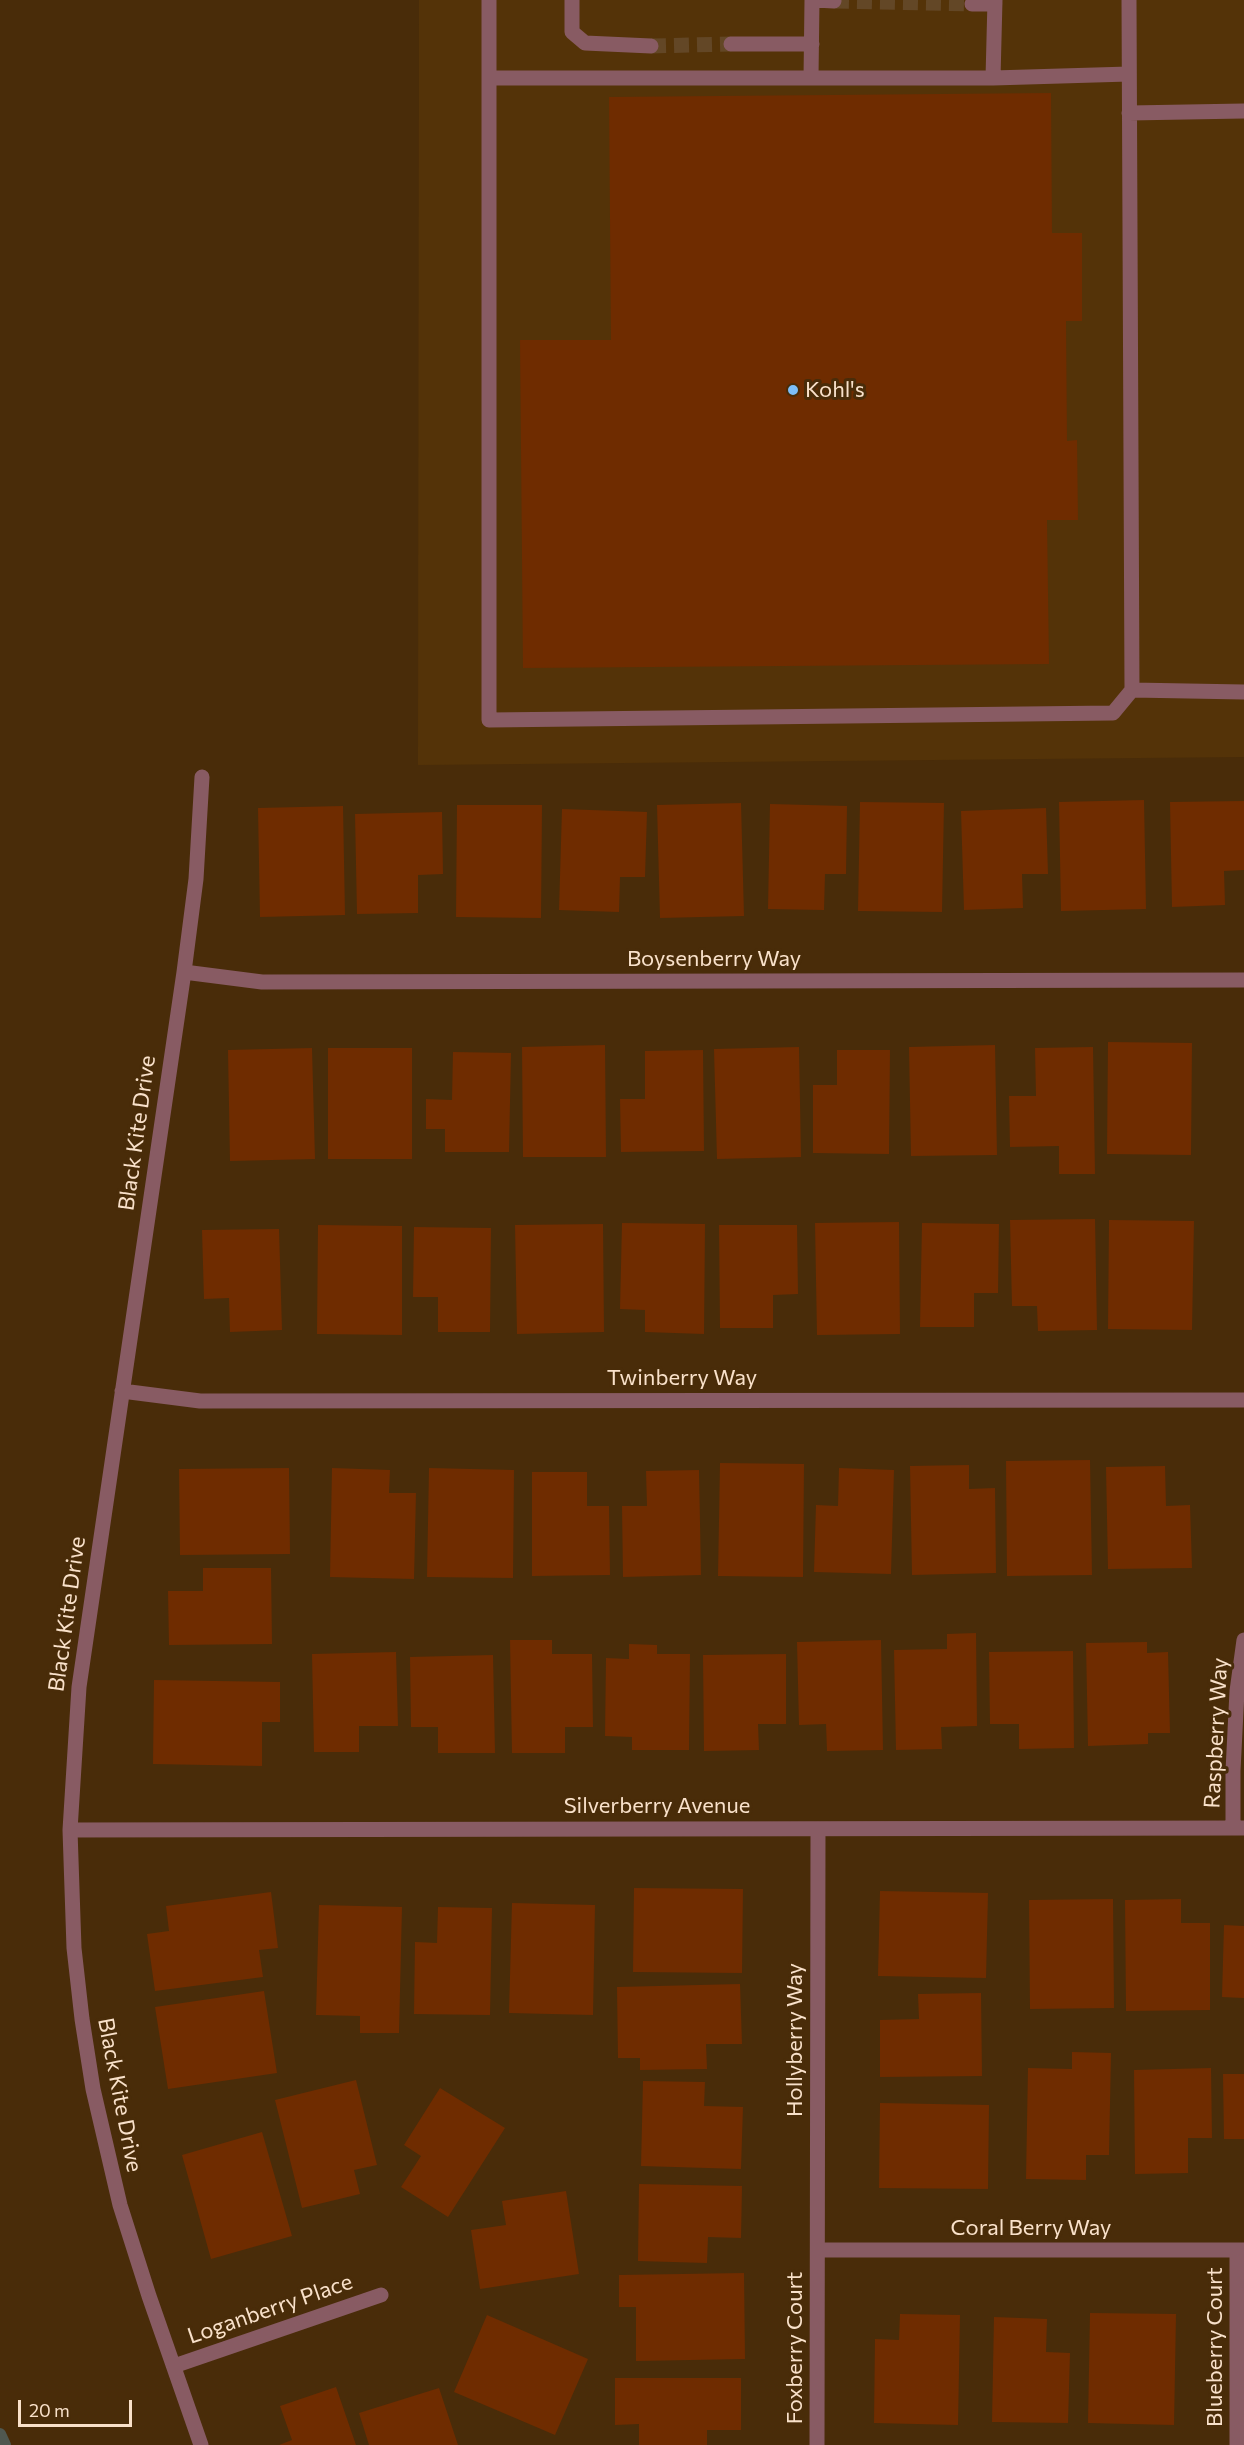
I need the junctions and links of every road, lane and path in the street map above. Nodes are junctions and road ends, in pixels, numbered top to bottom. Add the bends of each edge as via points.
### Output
1 (489, 0) edge
2 (572, 0) edge
3 (814, 0) edge
4 (1129, 0) edge
5 (834, 1) edge
6 (995, 2) edge
7 (972, 4) dead end
8 (731, 44) tunnel mouth
9 (812, 44) junction
10 (651, 46) tunnel mouth
11 (1129, 74) junction
12 (489, 78) junction
13 (811, 78) junction
14 (993, 78) junction
15 (1244, 111) edge
16 (1129, 112) junction
17 (1132, 690) junction
18 (1244, 692) edge
19 (202, 777) dead end
20 (184, 972) junction
21 (1244, 980) edge
22 (122, 1391) junction
23 (1244, 1400) edge
24 (1244, 1640) edge
25 (1239, 1828) edge
26 (818, 1829) junction
27 (70, 1830) junction
28 (818, 2250) junction
29 (1241, 2250) edge
30 (381, 2295) dead end
31 (174, 2366) junction
32 (201, 2445) edge
33 (817, 2445) edge
34 (1237, 2445) edge

1 - 12 street
2 - 10 street via 572,32 585,43
3 - 5 street
3 - 9 street
4 - 11 street
6 - 7 street
6 - 14 street
8 - 9 street
9 - 13 street
11 - 14 street
11 - 16 street
12 - 13 street
12 - 17 street via 489,720 1113,712
13 - 14 street
15 - 16 street
16 - 17 street
17 - 18 street
19 - 20 street, Black Kite Drive via 196,879
20 - 21 street, Boysenberry Way via 262,982
20 - 22 street, Black Kite Drive
22 - 23 street, Twinberry Way via 200,1401
22 - 27 street, Black Kite Drive via 79,1687
24 - 25 street, Raspberry Way via 1233,1771
25 - 26 street, Silverberry Avenue
26 - 27 street, Silverberry Avenue
26 - 28 street, Hollyberry Way
27 - 31 street, Black Kite Drive via 74,1948 93,2090 120,2205
28 - 29 street, Coral Berry Way
28 - 33 street, Foxberry Court
29 - 34 street, Blueberry Court
30 - 31 street, Loganberry Place
31 - 32 street, Black Kite Drive

